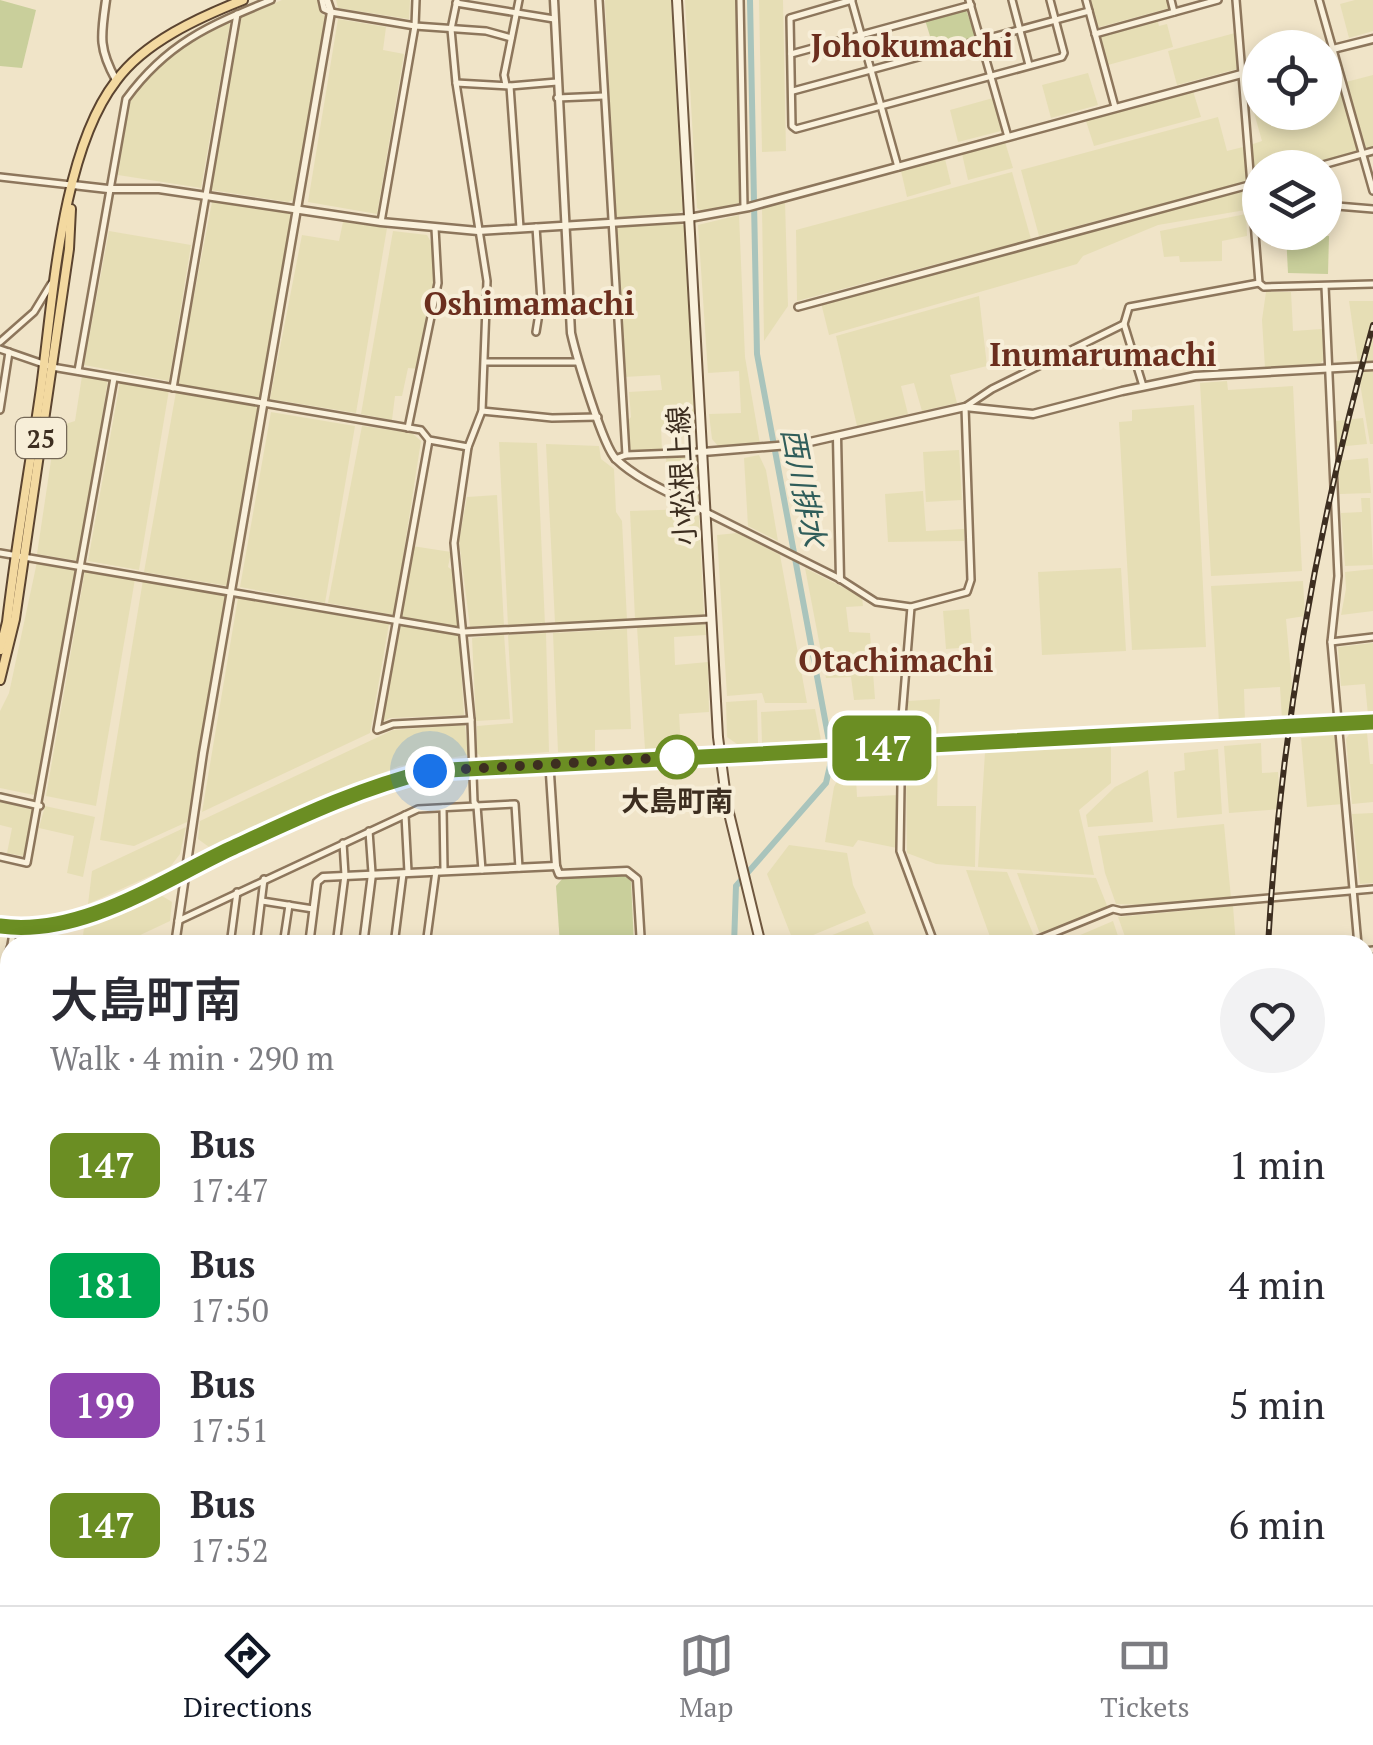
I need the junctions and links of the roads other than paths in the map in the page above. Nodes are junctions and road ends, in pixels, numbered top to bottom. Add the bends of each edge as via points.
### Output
1 (106, 0) edge
2 (243, 0) edge
3 (271, 0) edge
4 (324, 0) edge
5 (416, 0) edge
6 (518, 0) edge
7 (554, 0) edge
8 (599, 0) edge
9 (677, 0) edge
10 (740, 0) edge
11 (852, 0) edge
12 (1012, 0) edge
13 (1050, 0) edge
14 (1086, 0) edge
15 (1171, 0) edge
16 (1218, 0) edge
17 (1236, 0) edge
18 (1319, 0) edge
19 (457, 1) edge
20 (970, 3) edge
21 (1089, 11) junction
22 (331, 12) junction
23 (516, 12) junction
24 (1174, 12) junction
25 (237, 14) junction
26 (554, 19) junction
27 (1056, 21) junction
28 (415, 26) junction
29 (452, 29) junction
30 (1325, 30) edge
31 (1020, 31) junction
32 (1095, 34) junction
33 (862, 36) junction
34 (511, 38) junction
35 (1373, 39) edge
36 (980, 40) junction
37 (1342, 47) edge
38 (791, 54) junction
39 (1029, 66) junction
40 (872, 70) junction
41 (1242, 74) joint
42 (990, 76) junction
43 (116, 80) junction
44 (557, 82) junction
45 (456, 84) junction
46 (508, 86) junction
47 (1342, 90) edge
48 (792, 92) junction
49 (605, 96) junction
50 (558, 98) junction
51 (881, 106) junction
52 (1115, 107) junction
53 (1008, 137) junction
54 (1373, 151) edge
55 (1363, 154) junction
56 (1342, 160) edge
57 (898, 167) junction
58 (0, 176) edge
59 (1242, 187) edge
60 (108, 189) junction
61 (72, 190) junction
62 (1373, 191) edge
63 (205, 196) junction
64 (1342, 206) edge
65 (746, 207) junction
66 (298, 208) junction
67 (1373, 209) edge
68 (689, 218) junction
69 (382, 222) junction
70 (612, 222) junction
71 (564, 225) junction
72 (536, 227) junction
73 (435, 228) junction
74 (520, 228) junction
75 (478, 231) junction
76 (1258, 250) edge
77 (56, 278) junction
78 (1259, 283) junction
79 (1373, 284) edge
80 (1325, 286) junction
81 (542, 301) junction
82 (569, 302) junction
83 (798, 307) dead end
84 (1124, 324) junction
85 (536, 332) dead end
86 (0, 346) edge
87 (9, 352) junction
88 (485, 362) junction
89 (578, 362) junction
90 (48, 365) junction
91 (1373, 366) edge
92 (1327, 370) junction
93 (78, 371) junction
94 (114, 378) junction
95 (1143, 386) junction
96 (173, 388) junction
97 (264, 404) junction
98 (966, 408) junction
99 (0, 410) edge
100 (482, 411) junction
101 (598, 417) junction
102 (408, 428) junction
103 (836, 437) junction
104 (429, 440) junction
105 (468, 447) junction
106 (703, 452) junction
107 (626, 455) junction
108 (616, 459) junction
109 (706, 512) junction
110 (0, 554) edge
111 (20, 557) junction
112 (83, 566) junction
113 (840, 579) junction
114 (233, 592) junction
115 (910, 607) junction
116 (396, 620) junction
117 (711, 620) junction
118 (464, 632) junction
119 (1373, 637) edge
120 (1331, 642) junction
121 (0, 650) edge
122 (0, 680) edge
123 (471, 720) junction
124 (1373, 722) edge
125 (1339, 724) junction
126 (902, 747) junction
127 (720, 754) junction
128 (554, 764) junction
129 (472, 768) junction
130 (0, 797) edge
131 (40, 806) junction
132 (477, 806) junction
133 (443, 808) junction
134 (405, 815) junction
135 (369, 831) junction
136 (343, 843) junction
137 (0, 857) edge
138 (556, 866) junction
139 (519, 868) junction
140 (482, 870) junction
141 (440, 871) junction
142 (184, 872) junction
143 (406, 872) junction
144 (372, 874) junction
145 (345, 875) junction
146 (264, 879) junction
147 (1373, 889) edge
148 (1354, 890) junction
149 (237, 892) junction
150 (262, 901) junction
151 (289, 905) junction
152 (314, 909) junction
153 (178, 921) junction
154 (0, 926) edge
155 (14, 928) junction
156 (12, 935) edge
157 (176, 935) edge
158 (231, 935) edge
159 (257, 935) edge
160 (284, 935) edge
161 (311, 935) edge
162 (337, 935) edge
163 (365, 935) edge
164 (396, 935) edge
165 (428, 935) edge
166 (640, 935) edge
167 (758, 935) edge
168 (931, 935) edge
169 (1049, 935) edge
170 (1357, 935) edge

1 - 43 street via 100,38
2 - 43 main road, 25 via 166,36
3 - 25 street
4 - 22 street
5 - 28 street
6 - 23 street
7 - 26 street
8 - 49 street
9 - 68 main road, 小松根上線
10 - 65 street
11 - 33 street
11 - 38 street via 790,18
12 - 31 street
13 - 27 street
14 - 21 street
15 - 24 street
16 - 24 street
17 - 41 street
18 - 30 street
19 - 23 street
19 - 29 street
20 - 33 street
20 - 36 street
21 - 27 street
21 - 32 street
22 - 28 street
22 - 66 street
23 - 26 street
23 - 34 street
24 - 32 street
25 - 60 street via 148,69 126,99
25 - 63 street
26 - 44 street
27 - 31 street
27 - 39 street via 1064,53
28 - 29 street
28 - 69 street
29 - 34 street
29 - 45 street
31 - 36 street
31 - 39 street
32 - 52 street
33 - 38 street
33 - 40 street
34 - 46 street
35 - 37 street
36 - 40 street
36 - 42 street
38 - 48 street
39 - 42 street
40 - 48 street
40 - 51 street
41 - 52 street
42 - 51 street
42 - 53 street
43 - 61 main road, 25 via 84,140
44 - 46 street
44 - 50 street
45 - 46 street
45 - 75 street
46 - 74 street
47 - 55 street
48 - 51 street via 796,129
49 - 50 street
49 - 70 street
50 - 71 street
51 - 57 street
52 - 53 street
53 - 57 street
54 - 55 street
55 - 56 street
55 - 62 street
57 - 65 street
58 - 61 street
59 - 83 street
60 - 61 street
60 - 63 street
60 - 93 street
61 - 77 main road, 25
61 - 90 main road, 25 via 69,250
63 - 66 street
63 - 96 street
64 - 67 street
65 - 68 street
66 - 69 street
66 - 97 street
68 - 70 street
68 - 106 main road, 小松根上線
69 - 73 street
70 - 71 street
70 - 107 street
71 - 72 street
71 - 82 street
72 - 74 street
72 - 81 street
73 - 75 street
73 - 102 street via 438,283
74 - 75 street
75 - 88 street via 487,281
76 - 78 street
77 - 86 street
77 - 90 main road, 25
78 - 80 street
78 - 84 street via 1129,307
79 - 80 street
80 - 92 street
81 - 82 street
81 - 85 street
82 - 89 street
84 - 95 street
84 - 98 street
86 - 87 street
87 - 90 street
87 - 99 street
88 - 89 street
88 - 100 street
89 - 101 street
90 - 93 street
90 - 111 main road, 25
91 - 92 street
92 - 95 street via 1195,376
92 - 120 street via 1338,576
93 - 94 street
94 - 96 street
94 - 112 street
95 - 98 street via 1033,414
96 - 97 street
97 - 102 street
97 - 114 street
98 - 103 street
98 - 115 street via 971,580 959,596
100 - 101 street
100 - 105 street
101 - 108 street
102 - 104 street
103 - 106 street
103 - 113 street
104 - 105 street
104 - 116 street
105 - 118 street via 454,543
106 - 107 street
106 - 109 main road, 小松根上線
107 - 108 street
108 - 109 street
109 - 113 street
109 - 117 main road, 小松根上線
110 - 111 street
111 - 112 street
111 - 121 main road, 25
111 - 122 main road, 25 via 16,619
112 - 114 street
112 - 131 street
113 - 115 street via 876,602
114 - 116 street
114 - 142 street
115 - 126 street
116 - 118 street
116 - 123 street via 376,730
117 - 118 street
117 - 127 main road, 小松根上線
118 - 123 street
119 - 120 street
120 - 125 street
123 - 129 street
124 - 125 main road
125 - 126 main road
125 - 148 street
126 - 127 main road
126 - 168 street via 900,851
127 - 128 main road
127 - 167 main road, 小松根上線
128 - 129 main road
128 - 138 street
129 - 132 street
129 - 142 main road via 378,784
130 - 131 street
131 - 137 street via 27,864
132 - 133 street
132 - 139 street via 514,804
132 - 140 street
133 - 134 street
133 - 141 street
134 - 135 street
134 - 143 street
135 - 136 street
135 - 144 street
136 - 145 street
136 - 146 street
138 - 139 street
138 - 166 street via 559,874 627,871 636,879
139 - 140 street
140 - 141 street
141 - 143 street
141 - 165 street
142 - 153 street
142 - 155 main road via 91,914
143 - 144 street
143 - 164 street
144 - 145 street
144 - 163 street
145 - 152 street via 317,882
145 - 162 street
146 - 149 street
146 - 150 street
147 - 148 street
148 - 169 street via 1114,909
148 - 170 street
149 - 153 street
149 - 158 street
150 - 151 street
150 - 159 street
151 - 152 street
151 - 160 street
152 - 161 street
153 - 157 street
154 - 155 main road
155 - 156 street

